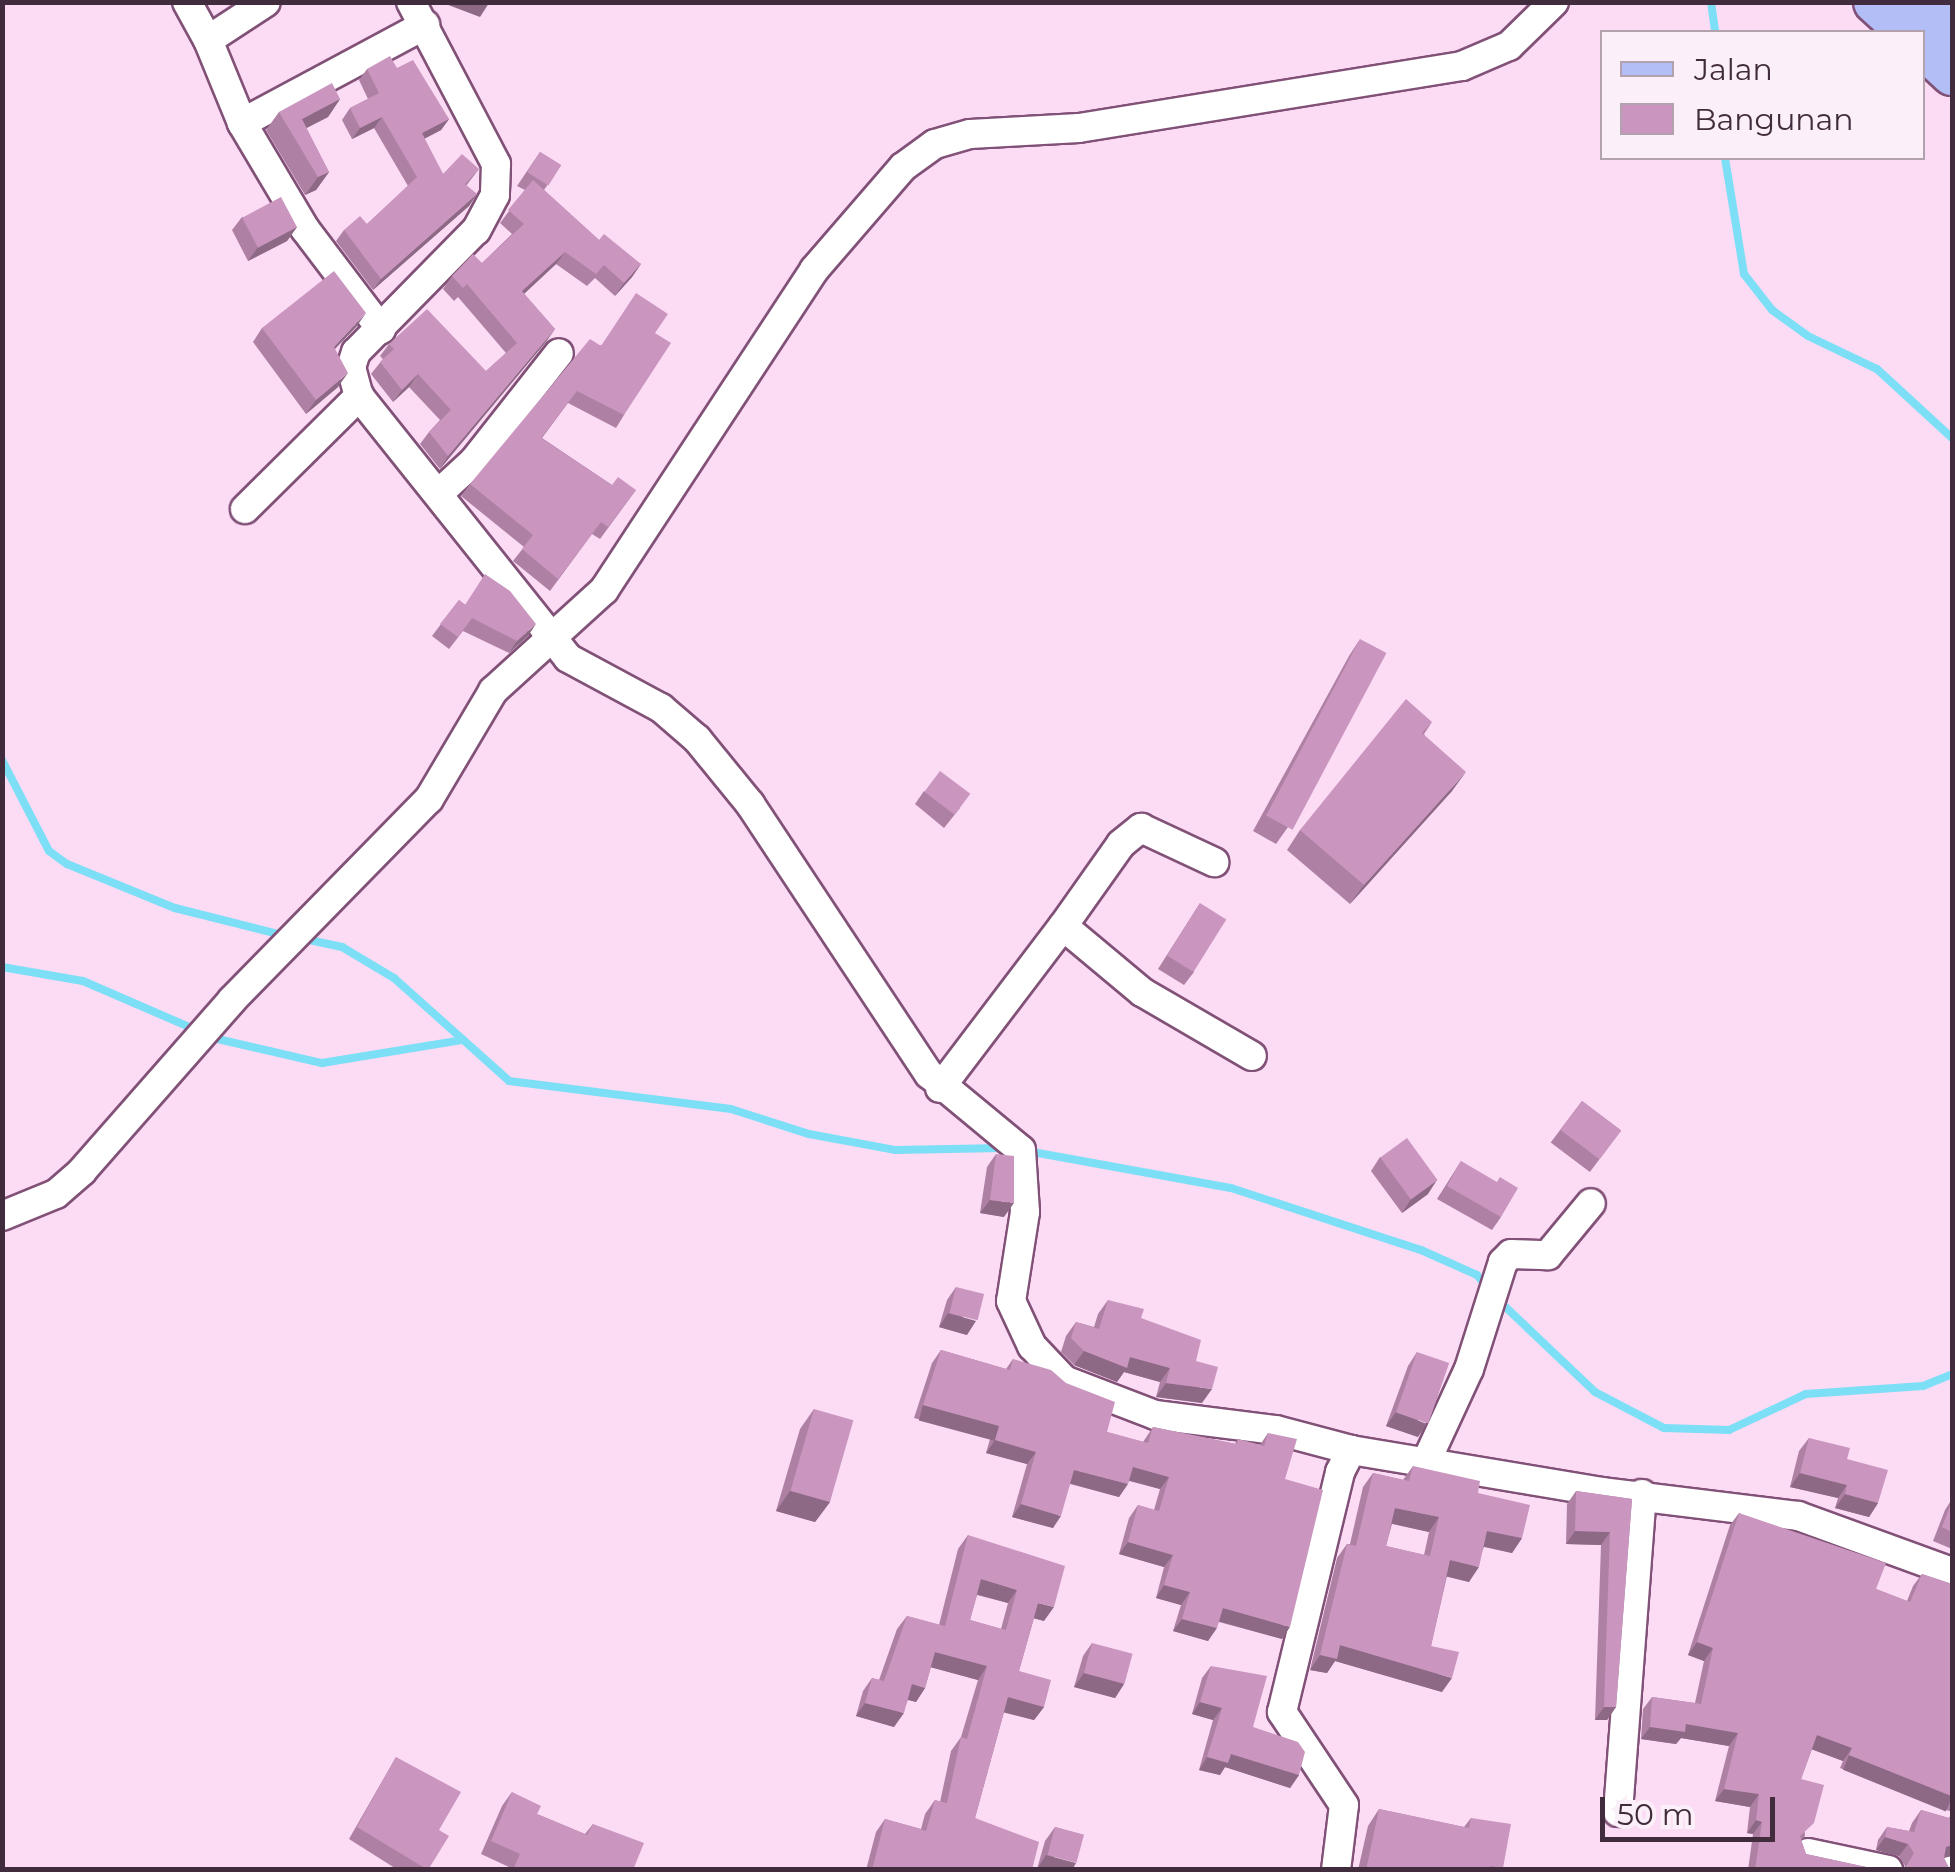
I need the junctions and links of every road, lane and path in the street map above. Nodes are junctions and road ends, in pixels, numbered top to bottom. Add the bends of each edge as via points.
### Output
1 (186, 2) edge
2 (266, 2) edge
3 (1554, 2) edge
4 (1875, 2) edge
5 (1927, 2) edge
6 (418, 14) edge
7 (1952, 27) edge
8 (1906, 30) edge
9 (208, 40) junction
10 (1925, 49) edge
11 (1952, 74) edge
12 (242, 123) junction
13 (381, 329) junction
14 (559, 353) dead end
15 (359, 396) junction
16 (438, 494) junction
17 (245, 509) dead end
18 (554, 640) junction
19 (1214, 862) dead end
20 (1064, 926) junction
21 (1252, 1056) dead end
22 (940, 1088) junction
23 (1591, 1203) dead end
24 (2, 1216) edge
25 (1351, 1450) junction
26 (1426, 1462) junction
27 (1642, 1494) junction
28 (1952, 1572) edge
29 (1618, 1812) dead end
30 (1808, 1853) edge
31 (1336, 1870) edge
32 (1888, 1870) edge

1 - 9 street
2 - 9 street
3 - 18 street via 1509,46 1462,66 1078,128 970,134 935,144 904,167 825,255 604,590
4 - 8 main road
5 - 7 main road
6 - 12 street
6 - 13 street via 496,164 496,195 476,230
9 - 12 street
10 - 11 main road
12 - 13 street via 305,229
13 - 15 street via 350,367
14 - 16 street via 474,461
15 - 16 street
15 - 17 street
16 - 18 street
18 - 22 street via 568,658 661,708 697,739 761,820
18 - 24 street via 493,692 429,799 232,1000 82,1171 56,1194
19 - 20 street via 1140,828 1121,844
20 - 21 street via 1142,992
20 - 22 street
22 - 25 street via 1025,1157 1012,1301 1032,1346 1064,1380 1155,1415 1276,1430
23 - 26 street via 1548,1255 1506,1258 1470,1369
25 - 26 street
25 - 31 street via 1340,1472 1282,1712 1344,1805
26 - 27 street
27 - 28 street via 1798,1516
27 - 29 street
30 - 32 street

